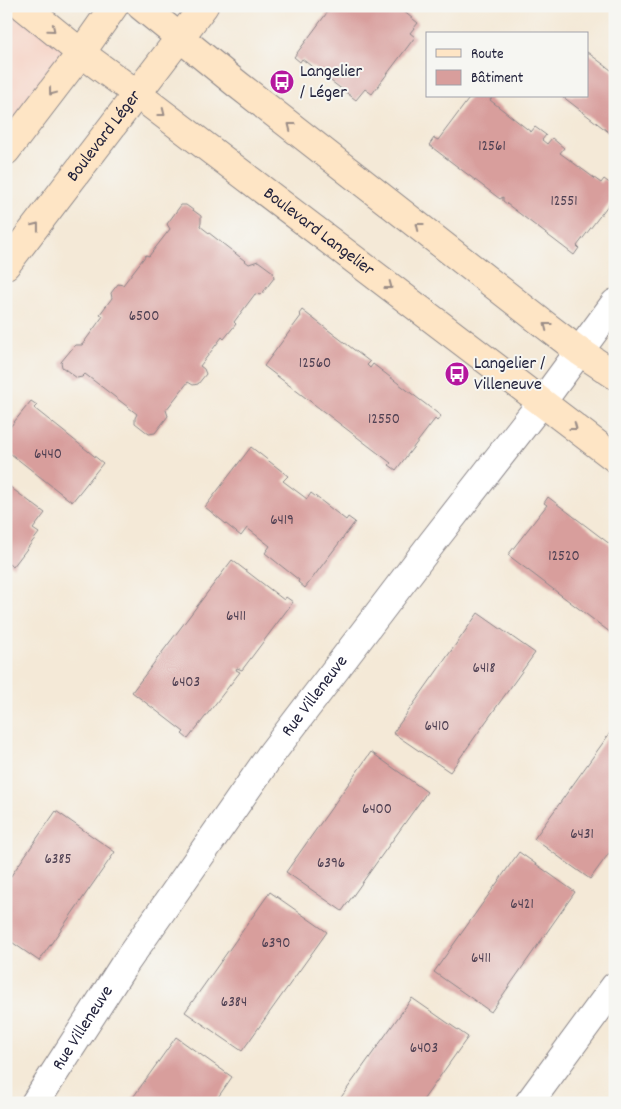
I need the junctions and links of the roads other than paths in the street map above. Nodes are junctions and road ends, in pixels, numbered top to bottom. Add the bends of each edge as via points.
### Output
1 (23, 6) edge
2 (114, 6) edge
3 (141, 6) edge
4 (204, 6) edge
5 (180, 38) junction
6 (81, 53) junction
7 (138, 94) junction
8 (6, 151) edge
9 (6, 265) edge
10 (615, 303) edge
11 (579, 351) junction
12 (615, 375) edge
13 (542, 402) junction
14 (615, 458) edge
15 (615, 986) edge
16 (35, 1103) edge
17 (529, 1103) edge

1 -> 6 main road, Boulevard Langelier
2 - 6 main road
3 - 5 main road
4 - 5 main road, Boulevard Léger
5 - 7 main road, Boulevard Léger
11 -> 5 main road
6 - 7 main road, Boulevard Langelier
6 -> 8 main road
9 -> 7 main road, Boulevard Léger
7 -> 13 main road, Boulevard Langelier
10 - 11 street, Rue Villeneuve
11 - 12 main road
11 - 13 street, Rue Villeneuve
13 -> 14 main road, Boulevard Langelier
13 - 16 street, Rue Villeneuve via 272,753 124,965
15 - 17 street

